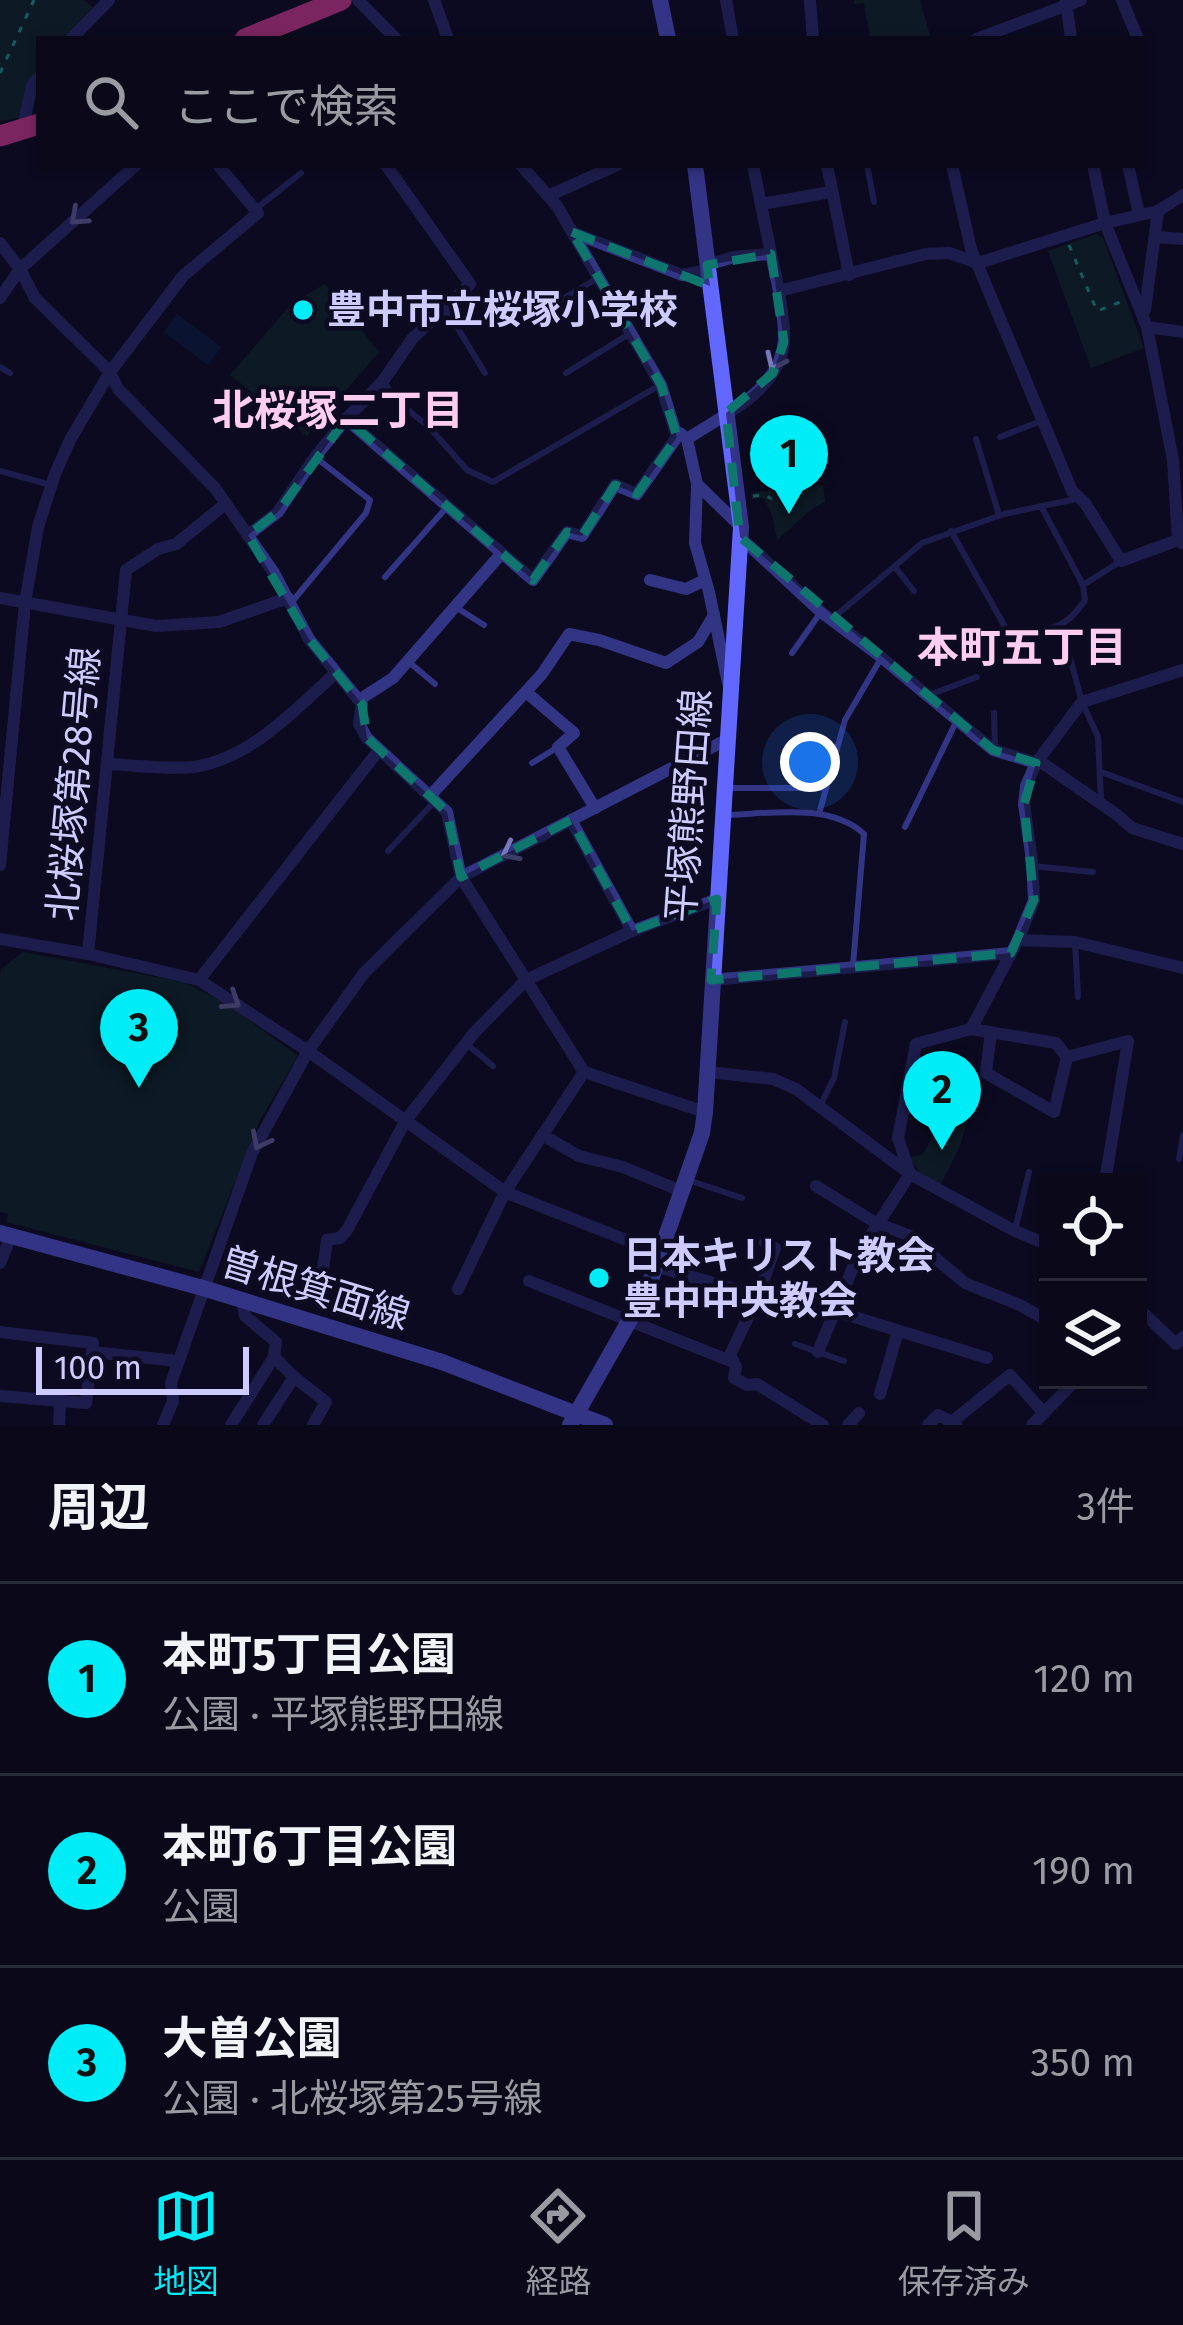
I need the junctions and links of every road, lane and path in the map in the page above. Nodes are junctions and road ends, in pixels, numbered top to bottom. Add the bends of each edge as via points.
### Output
1 (34, 0) edge
2 (109, 0) edge
3 (340, 0) edge
4 (358, 0) edge
5 (434, 0) edge
6 (660, 0) edge
7 (726, 0) edge
8 (810, 0) edge
9 (1122, 0) edge
10 (1071, 2) edge
11 (74, 36) edge
12 (254, 36) edge
13 (393, 36) edge
14 (447, 36) edge
15 (667, 36) edge
16 (732, 36) edge
17 (813, 36) edge
18 (984, 36) edge
19 (1071, 36) edge
20 (1137, 36) edge
21 (0, 73) edge
22 (36, 80) edge
23 (20, 130) edge
24 (133, 168) edge
25 (221, 168) edge
26 (388, 168) edge
27 (524, 168) edge
28 (606, 168) edge
29 (694, 168) edge
30 (755, 168) edge
31 (827, 168) edge
32 (868, 168) edge
33 (953, 168) edge
34 (1094, 168) edge
35 (1129, 168) edge
36 (302, 173) dead end
37 (831, 192) junction
38 (1183, 195) edge
39 (548, 196) junction
40 (874, 202) dead end
41 (761, 204) junction
42 (255, 209) junction
43 (1158, 211) junction
44 (1139, 214) junction
45 (1105, 223) junction
46 (572, 232) junction
47 (1066, 235) junction
48 (1156, 237) junction
49 (1183, 239) edge
50 (0, 243) edge
51 (771, 254) junction
52 (978, 263) junction
53 (708, 268) junction
54 (20, 269) junction
55 (849, 275) junction
56 (598, 278) junction
57 (779, 291) junction
58 (1136, 297) junction
59 (0, 298) edge
60 (445, 308) junction
61 (537, 314) dead end
62 (1145, 322) junction
63 (1183, 332) edge
64 (631, 334) junction
65 (0, 367) edge
66 (110, 372) junction
67 (10, 373) dead end
68 (485, 373) dead end
69 (566, 373) dead end
70 (383, 381) junction
71 (661, 385) junction
72 (726, 413) junction
73 (346, 418) junction
74 (1043, 421) junction
75 (1000, 437) dead end
76 (682, 438) junction
77 (976, 439) dead end
78 (315, 457) junction
79 (0, 471) edge
80 (697, 484) junction
81 (51, 485) junction
82 (745, 497) dead end
83 (1080, 498) junction
84 (772, 499) dead end
85 (224, 506) junction
86 (1041, 506) junction
87 (447, 507) junction
88 (999, 515) junction
89 (950, 531) junction
90 (741, 532) junction
91 (248, 535) junction
92 (1180, 542) edge
93 (501, 554) junction
94 (1121, 561) junction
95 (895, 567) junction
96 (385, 577) dead end
97 (650, 580) dead end
98 (705, 580) junction
99 (1083, 585) junction
100 (914, 591) dead end
101 (0, 598) edge
102 (289, 601) junction
103 (25, 603) junction
104 (454, 606) junction
105 (713, 615) junction
106 (826, 615) junction
107 (119, 620) junction
108 (484, 626) dead end
109 (1062, 626) junction
110 (792, 653) dead end
111 (881, 657) junction
112 (407, 661) junction
113 (1183, 670) edge
114 (336, 673) junction
115 (976, 677) dead end
116 (435, 684) dead end
117 (729, 690) junction
118 (526, 692) junction
119 (928, 695) junction
120 (0, 700) edge
121 (359, 700) junction
122 (15, 702) junction
123 (1082, 702) junction
124 (994, 713) dead end
125 (957, 720) junction
126 (726, 740) junction
127 (558, 747) junction
128 (380, 750) junction
129 (995, 751) junction
130 (1037, 761) junction
131 (107, 764) junction
132 (532, 764) dead end
133 (1101, 772) junction
134 (724, 788) junction
135 (826, 788) junction
136 (432, 799) junction
137 (1183, 802) edge
138 (1101, 804) junction
139 (595, 808) junction
140 (819, 814) junction
141 (722, 815) junction
142 (571, 820) junction
143 (904, 826) dead end
144 (1183, 844) edge
145 (388, 851) dead end
146 (0, 865) edge
147 (1032, 866) junction
148 (1093, 872) dead end
149 (461, 877) junction
150 (717, 899) junction
151 (632, 931) junction
152 (0, 939) edge
153 (1018, 940) junction
154 (1075, 942) junction
155 (1011, 953) junction
156 (88, 954) junction
157 (853, 967) junction
158 (1183, 968) edge
159 (200, 980) junction
160 (526, 980) junction
161 (712, 980) junction
162 (1078, 998) dead end
163 (845, 1022) dead end
164 (971, 1029) junction
165 (991, 1032) junction
166 (466, 1043) junction
167 (308, 1051) junction
168 (1067, 1058) junction
169 (493, 1066) dead end
170 (584, 1072) junction
171 (707, 1072) junction
172 (940, 1097) dead end
173 (905, 1100) junction
174 (820, 1107) junction
175 (705, 1112) junction
176 (406, 1120) junction
177 (542, 1135) junction
178 (1183, 1135) edge
179 (1179, 1159) dead end
180 (1029, 1172) dead end
181 (1106, 1173) edge
182 (910, 1174) junction
183 (735, 1182) dead end
184 (683, 1185) junction
185 (816, 1186) dead end
186 (505, 1192) junction
187 (731, 1194) junction
188 (742, 1198) dead end
189 (878, 1223) junction
190 (1015, 1230) junction
191 (5, 1234) edge
192 (1039, 1239) edge
193 (765, 1244) dead end
194 (657, 1260) junction
195 (0, 1263) edge
196 (529, 1281) dead end
197 (321, 1284) dead end
198 (203, 1288) junction
199 (458, 1288) dead end
200 (758, 1296) junction
201 (242, 1300) junction
202 (835, 1311) junction
203 (1039, 1316) edge
204 (1147, 1320) edge
205 (630, 1321) junction
206 (898, 1331) junction
207 (0, 1332) edge
208 (1183, 1337) edge
209 (795, 1344) dead end
210 (92, 1352) junction
211 (818, 1352) junction
212 (274, 1357) junction
213 (987, 1358) dead end
214 (844, 1360) dead end
215 (178, 1361) junction
216 (733, 1362) junction
217 (294, 1377) junction
218 (1067, 1389) edge
219 (880, 1394) dead end
220 (0, 1396) edge
221 (60, 1402) junction
222 (859, 1413) dead end
223 (1044, 1413) junction
224 (573, 1419) edge
225 (955, 1423) edge
226 (59, 1425) edge
227 (163, 1425) edge
228 (231, 1425) edge
229 (263, 1425) edge
230 (313, 1425) edge
231 (605, 1425) edge
232 (824, 1425) edge
233 (848, 1425) edge
234 (928, 1425) edge
235 (1032, 1425) edge

1 - 21 path
2 - 11 street
3 - 12 highway
4 - 13 street
5 - 14 street
6 - 15 street
7 - 16 street
8 - 17 street
9 - 20 street
10 - 18 street
10 - 19 street
22 - 23 street
24 -> 54 street
25 - 42 street
26 - 60 street via 470,284
27 - 39 street
28 - 39 street
29 - 53 street, 平塚熊野田線
30 - 41 street
31 - 37 street
32 - 40 lane
33 - 52 street
34 - 45 street
35 - 44 street
36 - 42 lane
37 - 41 street
37 - 55 street
38 - 43 street
39 - 46 street
41 - 51 street
42 - 66 street via 183,276
43 - 44 street
43 - 48 street
44 - 45 street
45 - 47 street
45 - 58 street
46 - 53 street via 682,275
46 - 56 street
47 - 52 street
47 - 58 path via 1097,311
48 - 49 street
48 - 62 street
50 - 54 street
51 - 53 street via 734,256
51 - 57 street
52 - 55 street via 926,254
52 - 74 street
53 - 72 street, 平塚熊野田線
54 - 59 street
54 - 66 street via 34,298
55 - 57 street
56 - 61 lane
56 - 64 street
57 -> 72 street via 784,342 773,373
58 - 62 street
60 - 68 lane
60 - 70 street
62 - 63 street
62 - 92 street
64 - 69 lane
64 - 71 street
65 - 67 lane
66 - 81 street
66 - 85 street
70 - 71 lane via 467,470 494,482
70 - 73 street
71 - 76 street
72 - 76 street
72 - 90 street, 平塚熊野田線
73 - 78 street
73 - 87 street
74 - 75 lane
74 - 83 street
76 - 80 street
76 - 93 street via 637,494 615,485 581,536 567,532 533,580
77 - 88 lane
78 - 91 street via 278,512
78 - 102 lane via 370,500
79 - 81 lane
80 - 90 street
80 - 98 street via 695,543
81 - 103 street
82 - 84 path
83 - 86 lane
83 - 94 street
85 - 91 street
85 - 107 street, 北桜塚第28号線 via 125,570
86 - 88 lane
86 - 99 lane
87 - 93 street
87 - 96 lane
88 - 89 lane
89 - 95 lane
89 - 109 lane via 1008,632
90 - 106 street
90 - 117 street, 平塚熊野田線
91 - 102 street
92 - 94 street
93 - 104 street
94 - 99 lane
95 - 100 lane
95 - 106 lane
97 - 98 street via 686,589
98 - 105 street
99 - 109 lane via 1085,600
101 - 103 street
102 - 107 street via 219,622
102 - 114 street
103 - 107 street
103 - 122 street
104 - 108 lane
104 - 112 street
105 - 117 street
105 - 118 street via 698,642 666,663 569,634
106 - 110 lane
106 - 111 street
107 - 131 street, 北桜塚第28号線
109 - 123 lane
111 - 119 street
111 - 135 lane via 845,720
112 - 116 lane
112 - 121 street
113 - 123 street
114 - 121 street
114 - 131 street via 261,740 230,756 193,767
115 - 119 lane
117 - 126 street, 平塚熊野田線
118 - 127 street via 574,733
118 - 136 street
119 - 125 street
120 - 122 street
121 - 128 street via 358,724
122 - 146 street
123 - 130 street
123 - 133 lane via 1098,737
124 - 129 lane
125 - 129 street
125 - 143 lane
126 - 134 street, 平塚熊野田線
126 - 139 street
127 - 132 lane
127 - 139 street
128 - 136 street
128 - 159 street
129 - 130 street
130 - 138 street
130 - 147 street via 1024,804
131 - 156 street, 北桜塚第28号線
133 - 137 lane
133 - 138 lane
134 - 135 lane
134 - 141 street, 平塚熊野田線
135 - 140 lane
136 - 145 lane
136 - 149 street via 447,812
138 - 144 street via 1132,828
139 - 142 street
140 - 141 lane
140 - 157 lane via 864,834
141 - 150 street, 平塚熊野田線
142 -> 149 street
142 - 151 street
147 - 148 lane
147 - 153 street via 1034,900
149 - 160 street
149 - 167 street via 364,973
150 - 151 street
150 - 161 street, 平塚熊野田線
151 - 160 street
152 - 156 street
153 - 154 street
153 - 155 street
154 - 158 street
154 - 162 lane
155 - 157 street
155 - 164 street
156 - 159 street
157 - 161 street
159 -> 167 street
160 - 166 street
160 - 170 street
161 - 171 street, 平塚熊野田線
163 - 174 lane
164 - 165 street
164 - 173 street via 916,1044
165 - 168 street via 1056,1043
165 - 168 street via 986,1073 1054,1112
166 - 169 lane
166 - 176 street
167 - 176 street
167 -> 198 street via 252,1153
168 - 181 street via 1128,1041
170 - 175 street
170 - 177 street
171 - 174 street via 773,1079
171 - 175 street, 平塚熊野田線
172 - 173 lane
173 - 182 street via 898,1138
174 - 182 street
175 - 184 street, 平塚熊野田線
176 - 186 street
176 - 197 street via 347,1229 327,1240
177 - 184 street via 579,1156
177 - 186 street
178 - 179 lane
180 - 190 lane
182 - 189 street
182 - 190 street
183 - 187 lane
184 - 187 lane
184 - 194 street, 平塚熊野田線
185 - 189 street
186 - 194 street
186 - 199 street
187 - 188 lane
189 - 202 street
189 - 203 street via 908,1234 965,1283
190 - 192 street
191 - 195 street
191 - 198 street, 曽根箕面線
193 - 200 street via 775,1248
194 - 200 street
194 - 205 street, 平塚熊野田線
196 - 205 street
198 - 201 street, 曽根箕面線
198 - 215 street
200 - 216 street
201 - 212 street via 245,1316 276,1342
201 - 224 street, 曽根箕面線 via 442,1362
202 - 206 street
202 - 211 street
204 - 208 street via 1176,1344
205 - 216 street
205 - 224 street, 平塚熊野田線
206 - 213 street
206 - 219 street
207 - 210 street via 93,1343
209 - 211 lane
210 - 215 street
210 - 221 street via 86,1402
211 - 214 lane
212 - 217 street
212 - 228 street
215 - 227 street
216 - 232 street via 734,1378
217 - 229 street
217 - 230 street via 326,1402
218 - 223 street
220 - 221 street
221 - 226 street
222 - 233 street
223 - 225 street via 1010,1375
223 - 235 street
224 - 231 street, 曽根箕面線
225 - 234 street via 938,1415

